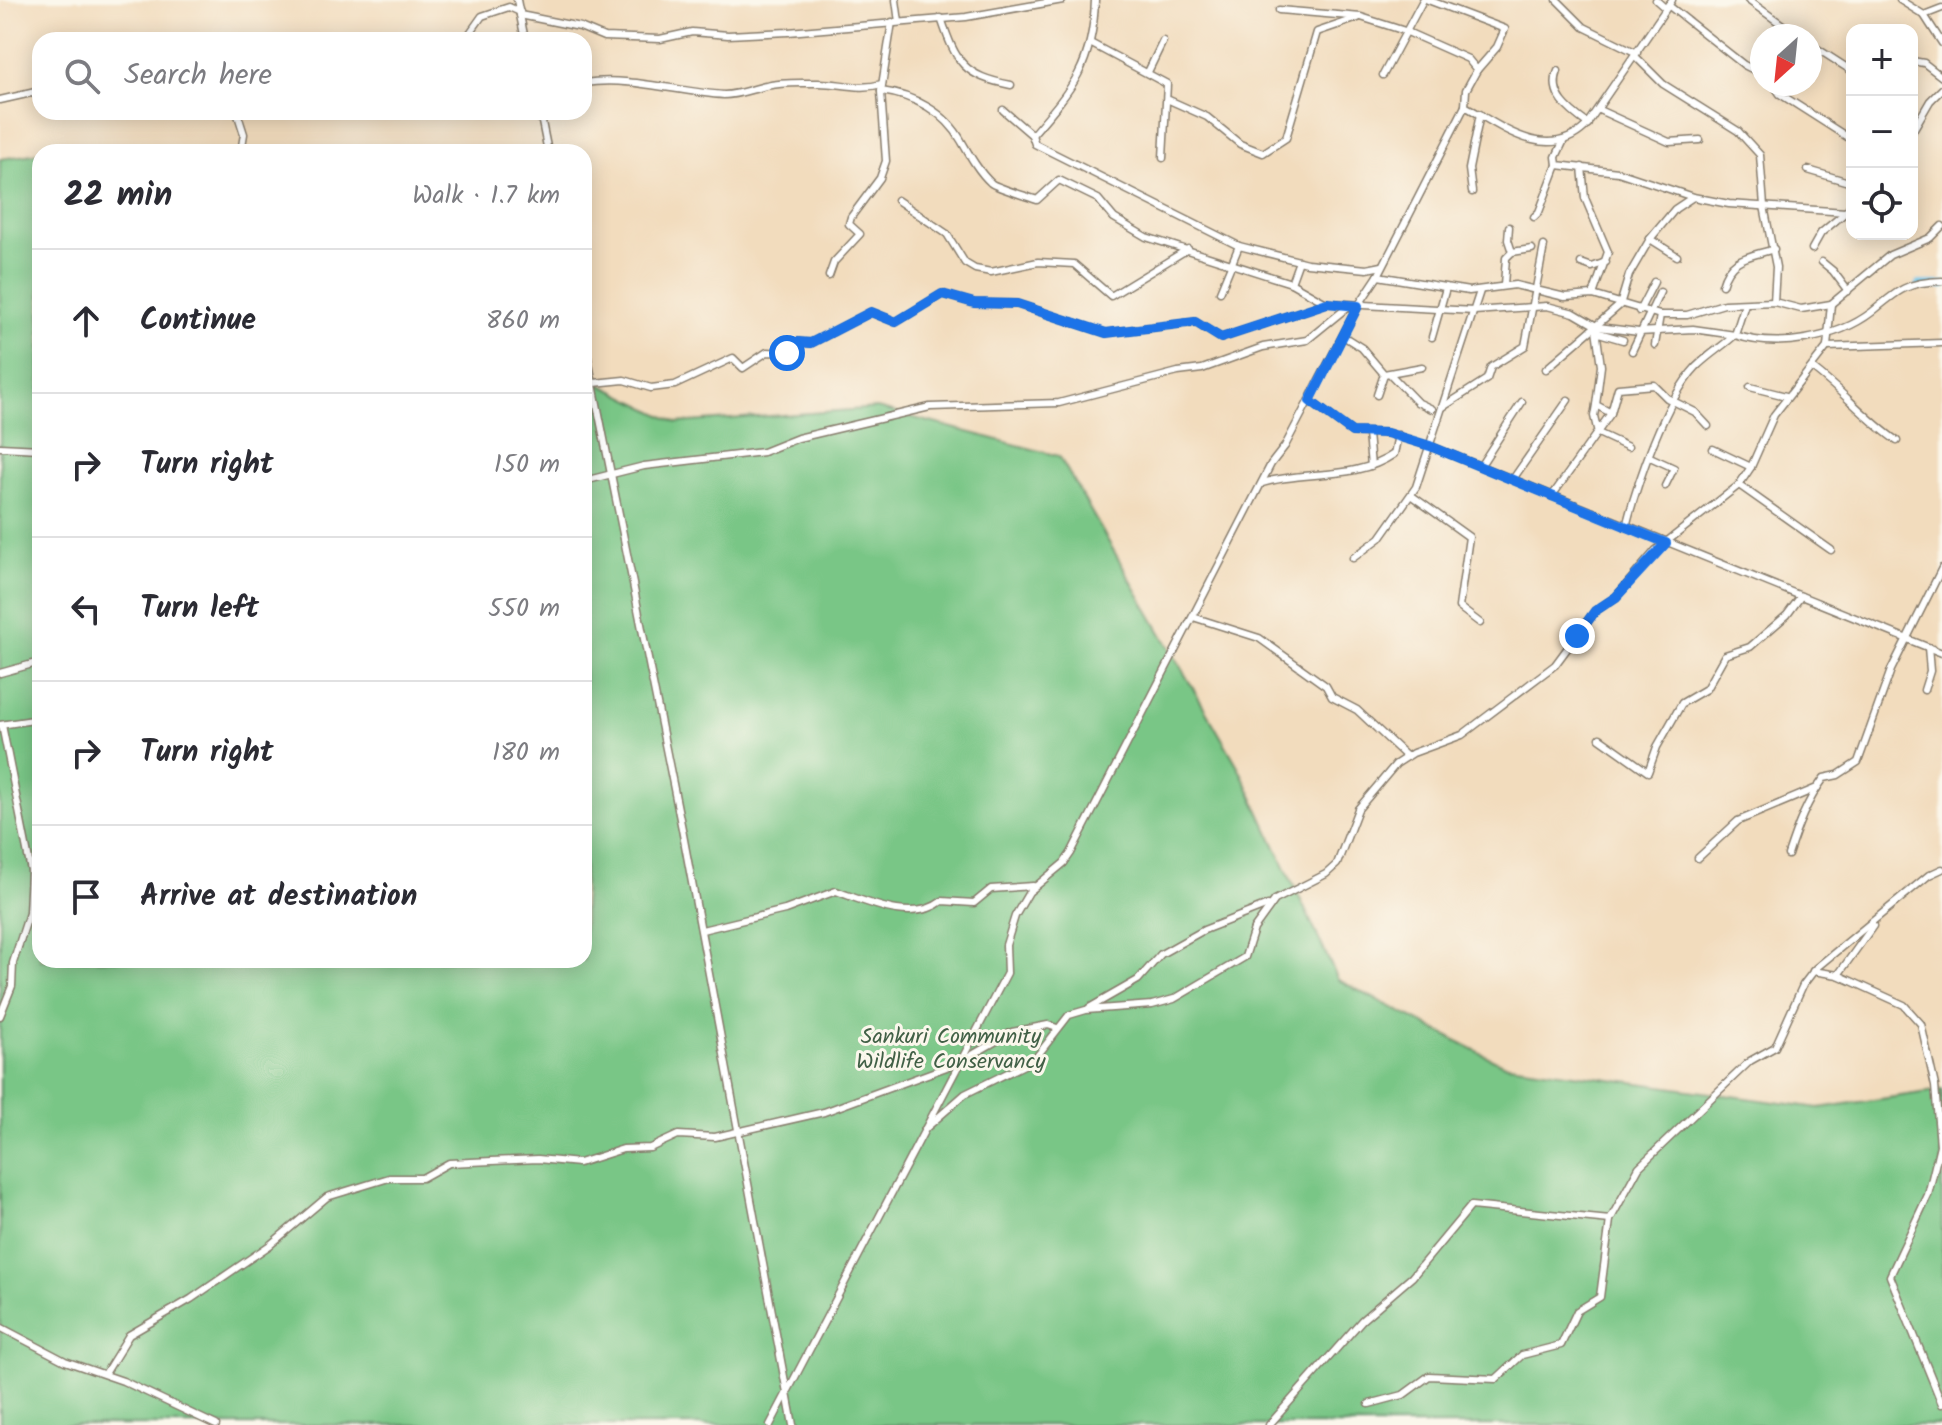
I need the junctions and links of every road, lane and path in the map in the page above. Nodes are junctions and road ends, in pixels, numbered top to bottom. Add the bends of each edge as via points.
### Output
1 (517, 0) edge
2 (896, 0) edge
3 (1063, 0) edge
4 (1095, 0) edge
5 (1426, 0) edge
6 (1557, 0) edge
7 (1656, 0) edge
8 (1748, 0) edge
9 (1900, 0) edge
10 (1027, 3) edge
11 (1668, 4) edge
12 (1942, 8) edge
13 (1279, 10) dead end
14 (520, 14) junction
15 (1924, 15) junction
16 (1361, 17) junction
17 (941, 18) junction
18 (896, 22) junction
19 (1781, 24) edge
20 (1405, 31) junction
21 (471, 32) edge
22 (523, 32) edge
23 (590, 32) edge
24 (592, 32) edge
25 (1163, 41) dead end
26 (1942, 43) edge
27 (1092, 44) junction
28 (1822, 52) edge
29 (1636, 54) junction
30 (1918, 62) edge
31 (1846, 67) edge
32 (1750, 68) edge
33 (1477, 70) junction
34 (1558, 71) dead end
35 (1148, 72) junction
36 (1383, 75) dead end
37 (1942, 77) edge
38 (592, 83) edge
39 (1011, 85) dead end
40 (881, 87) junction
41 (1942, 89) edge
42 (32, 93) edge
43 (1783, 96) edge
44 (0, 100) edge
45 (1169, 100) junction
46 (1465, 106) junction
47 (1003, 110) dead end
48 (1599, 110) junction
49 (1480, 114) junction
50 (240, 120) edge
51 (542, 120) edge
52 (1918, 122) edge
53 (1588, 124) junction
54 (1032, 135) junction
55 (1846, 136) edge
56 (1564, 140) junction
57 (1700, 140) dead end
58 (242, 144) edge
59 (546, 144) edge
60 (1163, 158) dead end
61 (1557, 165) junction
62 (1582, 167) junction
63 (1808, 170) dead end
64 (1846, 181) edge
65 (1472, 192) dead end
66 (1693, 197) junction
67 (897, 200) dead end
68 (1764, 206) junction
69 (1846, 212) joint
70 (1534, 217) dead end
71 (1942, 226) edge
72 (1509, 227) dead end
73 (1650, 239) junction
74 (1239, 246) junction
75 (1544, 246) dead end
76 (1188, 249) junction
77 (1532, 249) dead end
78 (1774, 249) junction
79 (1812, 249) dead end
80 (1512, 252) junction
81 (1677, 256) dead end
82 (1299, 261) junction
83 (1606, 262) junction
84 (1822, 262) dead end
85 (1581, 263) dead end
86 (1230, 266) junction
87 (1382, 266) junction
88 (829, 276) dead end
89 (1378, 276) junction
90 (1942, 281) edge
91 (1654, 282) dead end
92 (1291, 283) junction
93 (1504, 285) junction
94 (1722, 285) dead end
95 (1446, 288) junction
96 (1536, 288) junction
97 (1480, 291) junction
98 (1848, 291) junction
99 (1220, 292) dead end
100 (1660, 292) dead end
101 (1593, 295) junction
102 (1774, 302) junction
103 (1327, 303) junction
104 (1745, 304) junction
105 (1831, 304) junction
106 (1620, 305) junction
107 (1354, 306) junction
108 (1529, 308) junction
109 (1441, 309) junction
110 (1474, 311) junction
111 (1639, 311) junction
112 (1649, 313) junction
113 (1660, 315) junction
114 (1598, 330) junction
115 (1656, 331) junction
116 (1639, 332) junction
117 (1830, 333) junction
118 (1735, 335) junction
119 (1343, 336) junction
120 (1432, 337) dead end
121 (1623, 340) dead end
122 (1942, 343) edge
123 (1655, 345) dead end
124 (1827, 347) junction
125 (1632, 351) dead end
126 (1422, 367) dead end
127 (1812, 368) junction
128 (1546, 369) dead end
129 (592, 374) edge
130 (1387, 375) junction
131 (594, 383) junction
132 (1750, 387) dead end
133 (1377, 395) dead end
134 (1786, 396) junction
135 (1568, 400) dead end
136 (1310, 401) junction
137 (1673, 401) junction
138 (1522, 402) dead end
139 (1596, 405) junction
140 (1443, 407) junction
141 (1432, 409) dead end
142 (1611, 413) junction
143 (1708, 426) dead end
144 (1598, 433) junction
145 (1368, 434) junction
146 (1398, 435) junction
147 (1897, 441) dead end
148 (1430, 446) junction
149 (0, 447) edge
150 (1628, 447) dead end
151 (32, 449) edge
152 (1713, 449) dead end
153 (1650, 457) junction
154 (1481, 465) junction
155 (1371, 466) junction
156 (1751, 467) junction
157 (612, 475) junction
158 (592, 479) edge
159 (1513, 479) junction
160 (1262, 483) junction
161 (1739, 485) junction
162 (1665, 486) dead end
163 (1412, 496) junction
164 (1552, 496) junction
165 (1626, 527) junction
166 (1666, 543) junction
167 (1831, 550) dead end
168 (1353, 558) dead end
169 (1942, 568) edge
170 (1801, 596) junction
171 (1193, 617) junction
172 (1480, 623) dead end
173 (1908, 639) junction
174 (1928, 647) junction
175 (1942, 653) edge
176 (32, 664) edge
177 (0, 673) edge
178 (1924, 690) dead end
179 (32, 720) edge
180 (1, 725) edge
181 (1600, 738) dead end
182 (1406, 756) junction
183 (1817, 788) junction
184 (1788, 855) dead end
185 (1698, 858) dead end
186 (1942, 869) edge
187 (1035, 886) junction
188 (1271, 903) junction
189 (1877, 921) junction
190 (702, 930) junction
191 (1813, 971) junction
192 (1838, 975) junction
193 (1086, 1010) junction
194 (0, 1016) edge
195 (1057, 1028) junction
196 (960, 1062) junction
197 (740, 1130) junction
198 (923, 1130) junction
199 (1610, 1220) junction
200 (0, 1327) edge
201 (105, 1374) junction
202 (785, 1389) junction
203 (1369, 1404) dead end
204 (1942, 1404) edge
205 (216, 1425) edge
206 (770, 1425) edge
207 (793, 1425) edge
208 (1269, 1425) edge

1 - 14 street
2 - 18 street
3 - 10 street
4 - 27 street
5 - 20 street
5 - 33 street via 1505,29
6 - 29 street via 1584,27
7 - 11 street
8 - 19 street
9 - 15 street
10 - 17 street
11 - 29 street
11 - 32 street
12 - 15 street
13 - 16 street
14 - 21 street via 509,7 482,16
14 - 22 street
14 - 23 street
15 - 26 street
16 - 20 street
16 - 45 street via 1317,32 1286,138 1263,153
17 - 18 street
17 - 39 street via 957,60 981,79
18 - 24 street via 788,32 699,31 660,39
18 - 40 street
20 - 33 street via 1468,59
20 - 36 street
25 - 35 street
27 - 35 street
27 - 54 street via 1076,80
28 - 31 street
29 - 48 street
29 - 68 street via 1650,73 1738,131 1755,150 1762,161
30 - 37 street
33 - 46 street via 1466,90
34 - 53 street via 1556,92
35 - 45 street via 1167,84
38 - 40 street via 648,81 728,95 774,85
40 - 76 street via 929,108 954,131 995,185 1037,200 1059,180 1098,199 1114,218 1146,237
40 - 88 street via 886,161 851,217 849,224 860,234 834,262
41 - 52 street
42 - 44 street
43 - 55 street
45 - 60 street
46 - 49 street
46 - 87 street
47 - 54 street
48 - 53 street
48 - 57 street via 1669,142
49 - 56 street via 1523,138
49 - 65 street via 1469,169
50 - 58 street
51 - 59 street
53 - 56 street
54 - 74 street via 1035,144
56 - 61 street
61 - 62 street
61 - 70 street
62 - 66 street via 1630,175
62 - 83 street via 1585,198 1608,252
63 - 64 street
66 - 68 street
66 - 73 street
67 - 76 street via 947,234 965,263 975,269 1074,264 1111,296
68 - 69 street
68 - 78 street
69 - 79 street via 1821,233
71 - 98 street via 1922,243 1890,255
72 - 80 street
73 - 81 street
73 - 106 street via 1629,275
74 - 82 street
74 - 86 street
75 - 96 street
76 - 86 street
77 - 80 street
78 - 94 street via 1730,265
78 - 102 street
80 - 93 street via 1504,262
82 - 87 street
82 - 92 street
83 - 85 street via 1592,267
83 - 101 street
84 - 98 street
86 - 92 street
86 - 99 street
87 - 89 street
89 - 95 street
89 - 107 street
90 - 117 street via 1914,282 1871,313
91 - 111 street
92 - 103 street
93 - 96 street
93 - 97 street
95 - 97 street
95 - 109 street
96 - 101 street via 1565,297
96 - 108 street
97 - 110 street
98 - 105 street
100 - 112 street
101 - 106 street
102 - 104 street
102 - 105 street via 1797,309
103 - 107 street
103 - 131 street via 1221,338 1195,322 1106,333 1017,304 974,303 942,294 896,322 871,312 811,343 798,342 787,353 767,352 743,368 733,358 675,385
104 - 113 street
104 - 118 street
105 - 117 street
106 - 111 street
106 - 114 street
107 - 109 street
107 - 119 street
107 - 157 street via 1307,340 1263,347 1202,369 1059,403 930,407 798,438 763,452 644,466
108 - 110 street
108 - 114 street via 1574,313
108 - 140 street via 1525,346
109 - 110 street
109 - 120 street
110 - 140 street
111 - 112 street
112 - 113 street
112 - 116 street
113 - 115 street
114 - 116 street
114 - 121 street
114 - 128 street
114 - 139 street via 1601,378
115 - 116 street
115 - 118 street
115 - 123 street
116 - 125 street
117 - 118 street via 1783,341
117 - 124 street
118 - 137 street via 1697,366
119 - 130 street
119 - 136 street
122 - 124 street
124 - 127 street
126 - 130 street
127 - 134 street
127 - 147 street
129 - 131 street
130 - 133 street
130 - 141 street
131 - 157 street
132 - 134 street
134 - 156 street
135 - 159 street
136 - 145 street via 1352,432
136 - 160 street
137 - 142 street via 1654,385 1623,387 1617,390
137 - 143 street
137 - 153 street
138 - 154 street
139 - 142 street
139 - 144 street
140 - 148 street
142 - 144 street
144 - 150 street
144 - 164 street
145 - 146 street
145 - 155 street
146 - 148 street
146 - 155 street via 1394,454
148 - 154 street
148 - 163 street
149 - 151 street
152 - 156 street
153 - 162 street via 1674,468
153 - 165 street
154 - 159 street
155 - 160 street
156 - 161 street
157 - 158 street
157 - 190 street
159 - 164 street
160 - 171 street
161 - 166 street
161 - 167 street
163 - 168 street via 1380,538
163 - 172 street via 1469,537 1459,607
164 - 165 street
165 - 166 street
166 - 170 street
166 - 182 street via 1616,597 1595,611 1555,665 1462,735
169 - 173 street
170 - 173 street
170 - 181 street via 1750,647 1725,655 1706,689 1684,701 1648,772
171 - 182 street via 1259,638 1326,686 1332,697 1357,710
171 - 187 street via 1071,853
173 - 174 street
173 - 183 street via 1881,693 1858,762 1824,778
174 - 175 street
174 - 178 street via 1930,671
176 - 177 street
179 - 180 street
180 - 194 street via 31,871 29,913
182 - 188 street via 1358,809 1337,864
183 - 184 street
183 - 185 street via 1738,821
186 - 189 street
187 - 190 street via 991,889 974,903 942,901 931,910 887,909 836,891
187 - 196 street via 1009,928 1007,973
188 - 193 street via 1161,954 1138,980
188 - 193 street via 1254,929 1245,957 1188,992 1152,1005
189 - 191 street
189 - 192 street
190 - 197 street
191 - 192 street
191 - 199 street via 1775,1047 1750,1061 1642,1162
192 - 204 street via 1904,1005 1921,1024 1935,1086 1940,1145 1928,1195 1890,1276
193 - 195 street via 1069,1015
195 - 196 street via 1012,1032
195 - 198 street via 1034,1060 965,1094
196 - 197 street via 824,1112
196 - 198 street
197 - 201 street via 715,1137 678,1135 650,1148 623,1149 579,1163 449,1163 422,1178 389,1178 327,1197 270,1245 129,1335
197 - 202 street
198 - 202 street
199 - 203 street via 1600,1297 1577,1311 1561,1345 1522,1355 1496,1379 1429,1376 1403,1395
199 - 208 street via 1471,1206 1412,1277 1362,1320
200 - 201 street via 65,1361
201 - 205 street
202 - 206 street
202 - 207 street

